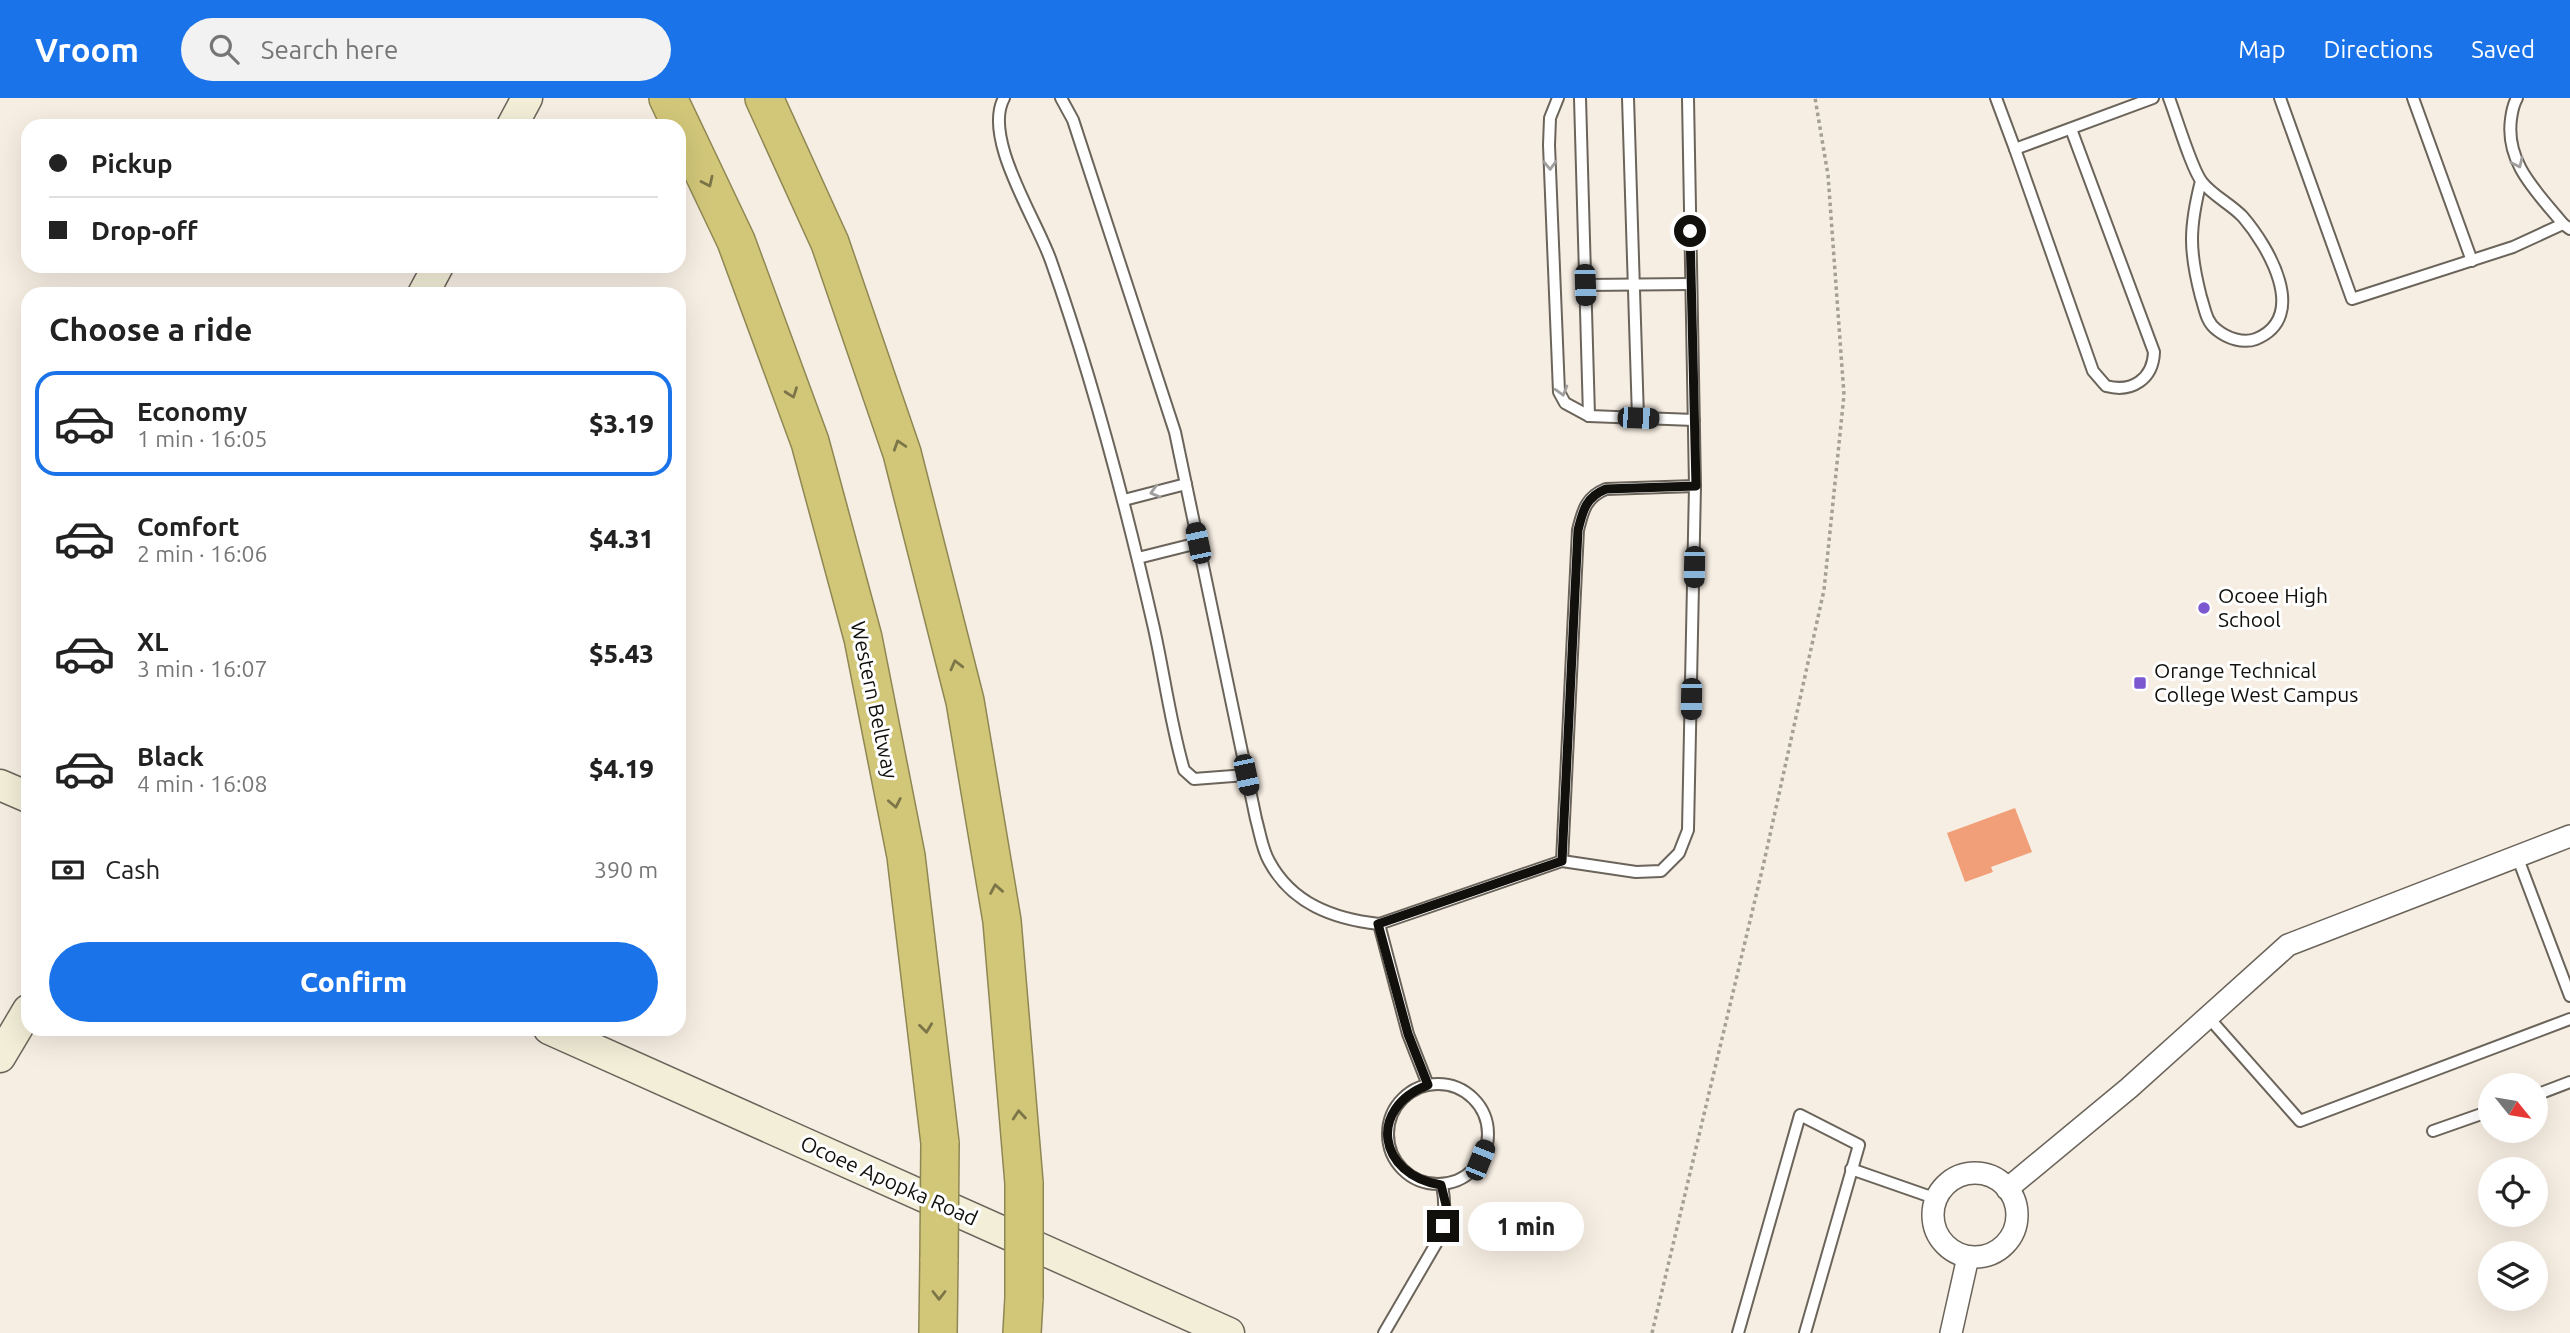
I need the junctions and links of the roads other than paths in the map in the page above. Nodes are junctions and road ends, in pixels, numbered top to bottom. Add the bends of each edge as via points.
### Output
1 (527, 98) edge
2 (668, 98) edge
3 (764, 98) edge
4 (1004, 98) edge
5 (1061, 98) edge
6 (1558, 98) edge
7 (1580, 98) edge
8 (1628, 98) edge
9 (1688, 98) edge
10 (1996, 98) edge
11 (2153, 98) edge
12 (2169, 98) edge
13 (2280, 98) edge
14 (2413, 98) edge
15 (2517, 98) edge
16 (516, 119) edge
17 (678, 119) edge
18 (2071, 129) junction
19 (686, 136) edge
20 (2015, 149) junction
21 (2201, 181) junction
22 (2566, 227) edge
23 (2472, 261) junction
24 (1634, 284) junction
25 (1692, 284) junction
26 (1585, 285) junction
27 (1589, 416) junction
28 (1638, 418) junction
29 (1694, 420) junction
30 (1186, 484) junction
31 (1696, 486) junction
32 (1124, 500) junction
33 (1198, 543) junction
34 (1138, 558) junction
35 (1246, 775) junction
36 (0, 785) edge
37 (21, 794) edge
38 (2570, 836) edge
39 (2517, 856) junction
40 (1562, 861) junction
41 (1378, 924) junction
42 (2570, 996) edge
43 (2209, 1017) junction
44 (2570, 1019) edge
45 (21, 1022) edge
46 (565, 1036) edge
47 (0, 1058) edge
48 (2570, 1082) edge
49 (1428, 1085) junction
50 (2548, 1090) edge
51 (2478, 1115) edge
52 (2432, 1131) dead end
53 (1852, 1169) junction
54 (1441, 1185) junction
55 (2007, 1188) junction
56 (1937, 1199) junction
57 (1968, 1257) junction
58 (1023, 1316) edge
59 (938, 1333) edge
60 (1229, 1333) edge
61 (1384, 1333) edge
62 (1738, 1333) edge
63 (1805, 1333) edge
64 (1951, 1333) edge

1 - 16 main road
2 -> 17 highway, Western Beltway, bridge
58 -> 3 highway, bridge via 1024,1183 1002,921 965,701 902,453 830,243
4 - 32 lane via 997,125 1003,153 1042,234 1070,313
5 - 30 lane via 1073,120 1152,358
6 -> 27 lane via 1550,118 1549,145 1559,392 1565,403
7 - 26 lane
8 - 24 lane
9 - 25 lane
10 - 20 lane
11 - 18 lane
12 - 21 lane
13 - 23 lane via 2352,299
14 - 23 lane
15 -> 22 lane via 2509,135 2516,166
18 - 20 lane
18 - 20 lane via 2154,352 2146,378 2127,388 2106,386 2093,371
19 -> 59 highway, Western Beltway, bridge via 736,241 810,442 863,638 906,856 940,1143
21 - 21 lane via 2257,234 2283,286 2279,318 2255,340 2224,336 2207,320 2192,260 2192,228
22 - 23 lane
24 - 25 lane
24 - 26 lane
24 - 28 lane
25 - 29 lane
26 - 27 lane
27 - 28 lane
28 - 29 lane
29 - 31 lane
30 -> 32 lane
30 - 33 lane
31 - 40 lane via 1606,489 1593,494 1584,506 1578,530
31 - 40 lane via 1688,830 1679,853 1661,871 1636,872
32 - 34 lane
33 - 34 lane
33 - 35 lane
34 - 35 lane via 1184,770 1194,779
35 - 41 lane via 1269,862 1292,890 1332,915
36 - 37 main road
38 - 39 street
39 - 42 lane
39 - 43 street via 2288,945
40 - 41 lane
41 - 49 lane via 1408,1034
43 - 44 lane via 2300,1121
43 - 55 street
45 - 47 main road
46 - 60 main road, Ocoee Apopka Road
48 - 50 lane
49 - 54 lane via 1403,1098 1394,1111 1389,1143 1406,1172
49 - 54 lane via 1462,1090 1483,1112 1488,1128 1480,1160 1458,1181
51 - 52 lane
53 - 56 lane
53 - 62 lane via 1859,1145 1800,1115
53 - 63 lane
54 - 61 lane via 1446,1205 1443,1226
55 - 56 street via 1991,1176 1962,1175 1949,1182
55 - 57 street via 2017,1209 2012,1236 1993,1253
56 - 57 street via 1937,1234 1945,1245
57 - 64 street

